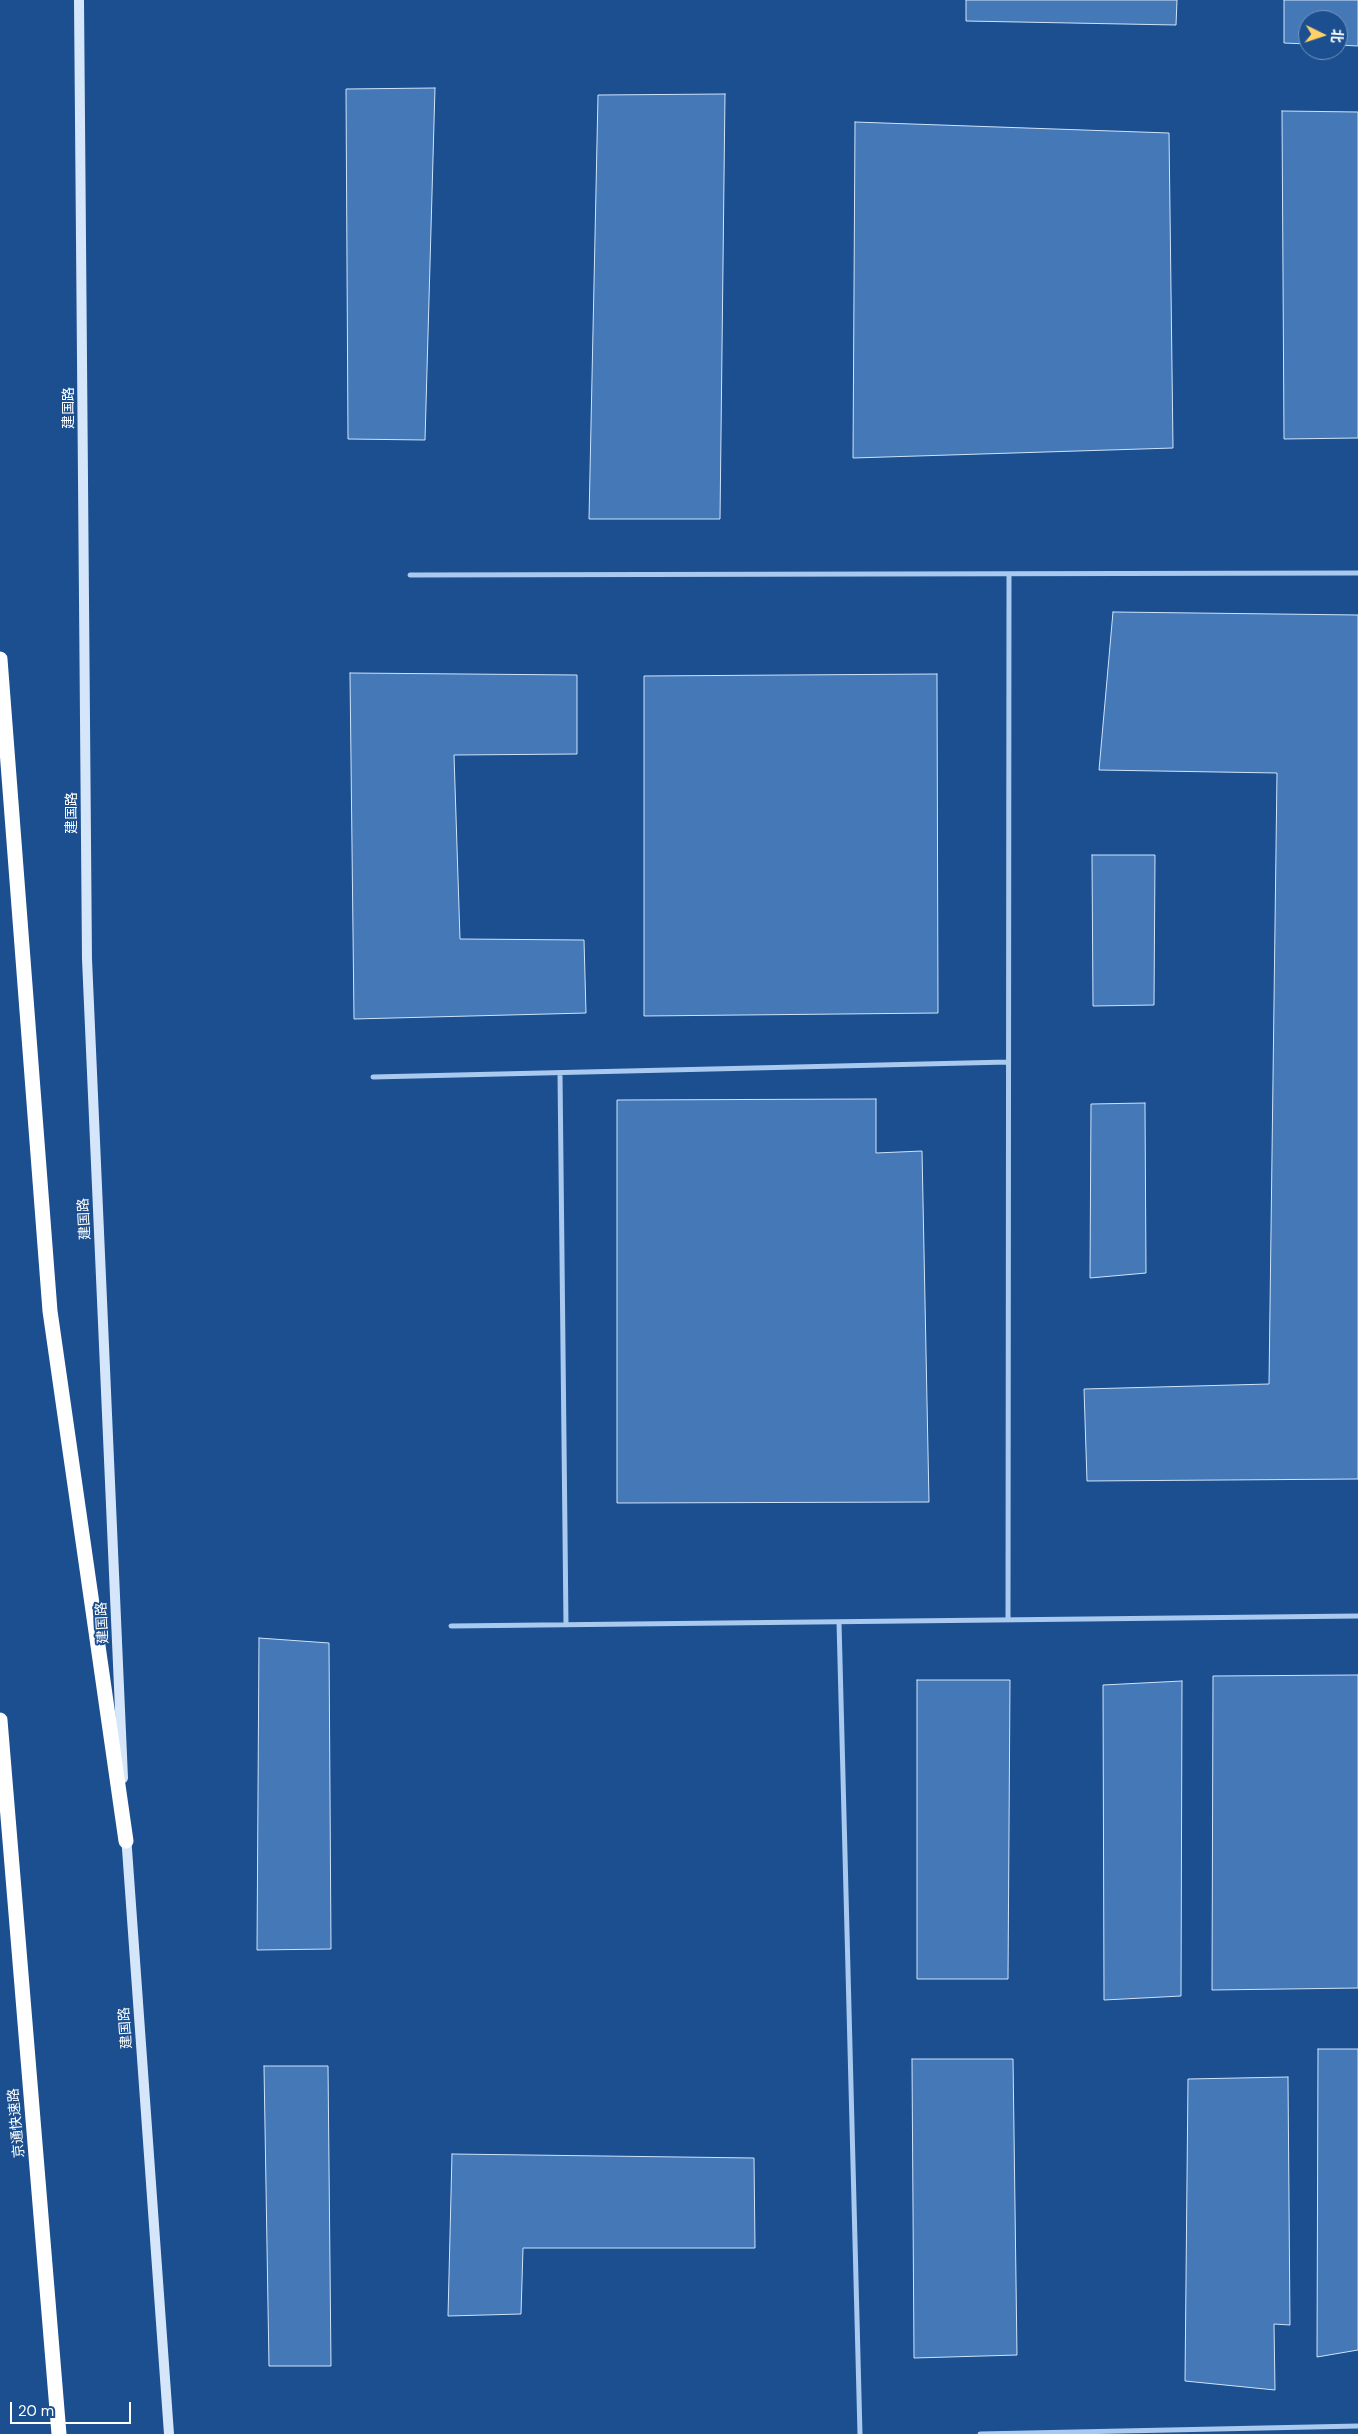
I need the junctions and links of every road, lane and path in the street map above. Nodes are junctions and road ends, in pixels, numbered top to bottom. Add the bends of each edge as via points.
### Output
1 (79, 0) edge
2 (1358, 573) edge
3 (1009, 574) junction
4 (410, 575) dead end
5 (0, 659) edge
6 (1008, 1062) junction
7 (560, 1073) junction
8 (373, 1077) dead end
9 (1358, 1616) edge
10 (1008, 1620) junction
11 (839, 1622) junction
12 (566, 1625) junction
13 (451, 1626) dead end
14 (0, 1720) edge
15 (126, 1841) junction
16 (1358, 2426) edge
17 (59, 2434) edge
18 (170, 2434) edge
19 (860, 2434) edge
20 (980, 2434) edge

1 - 15 main road, 建国路 via 87,959
2 - 3 street
3 - 4 street
3 - 6 street
5 - 15 highway via 50,1311
6 - 7 street
6 - 10 street
7 - 8 street
7 - 12 street
9 - 10 street
10 - 11 street
11 - 12 street
11 - 19 street
12 - 13 street
14 - 17 highway, 京通快速路
15 - 18 main road, 建国路
16 - 20 street

